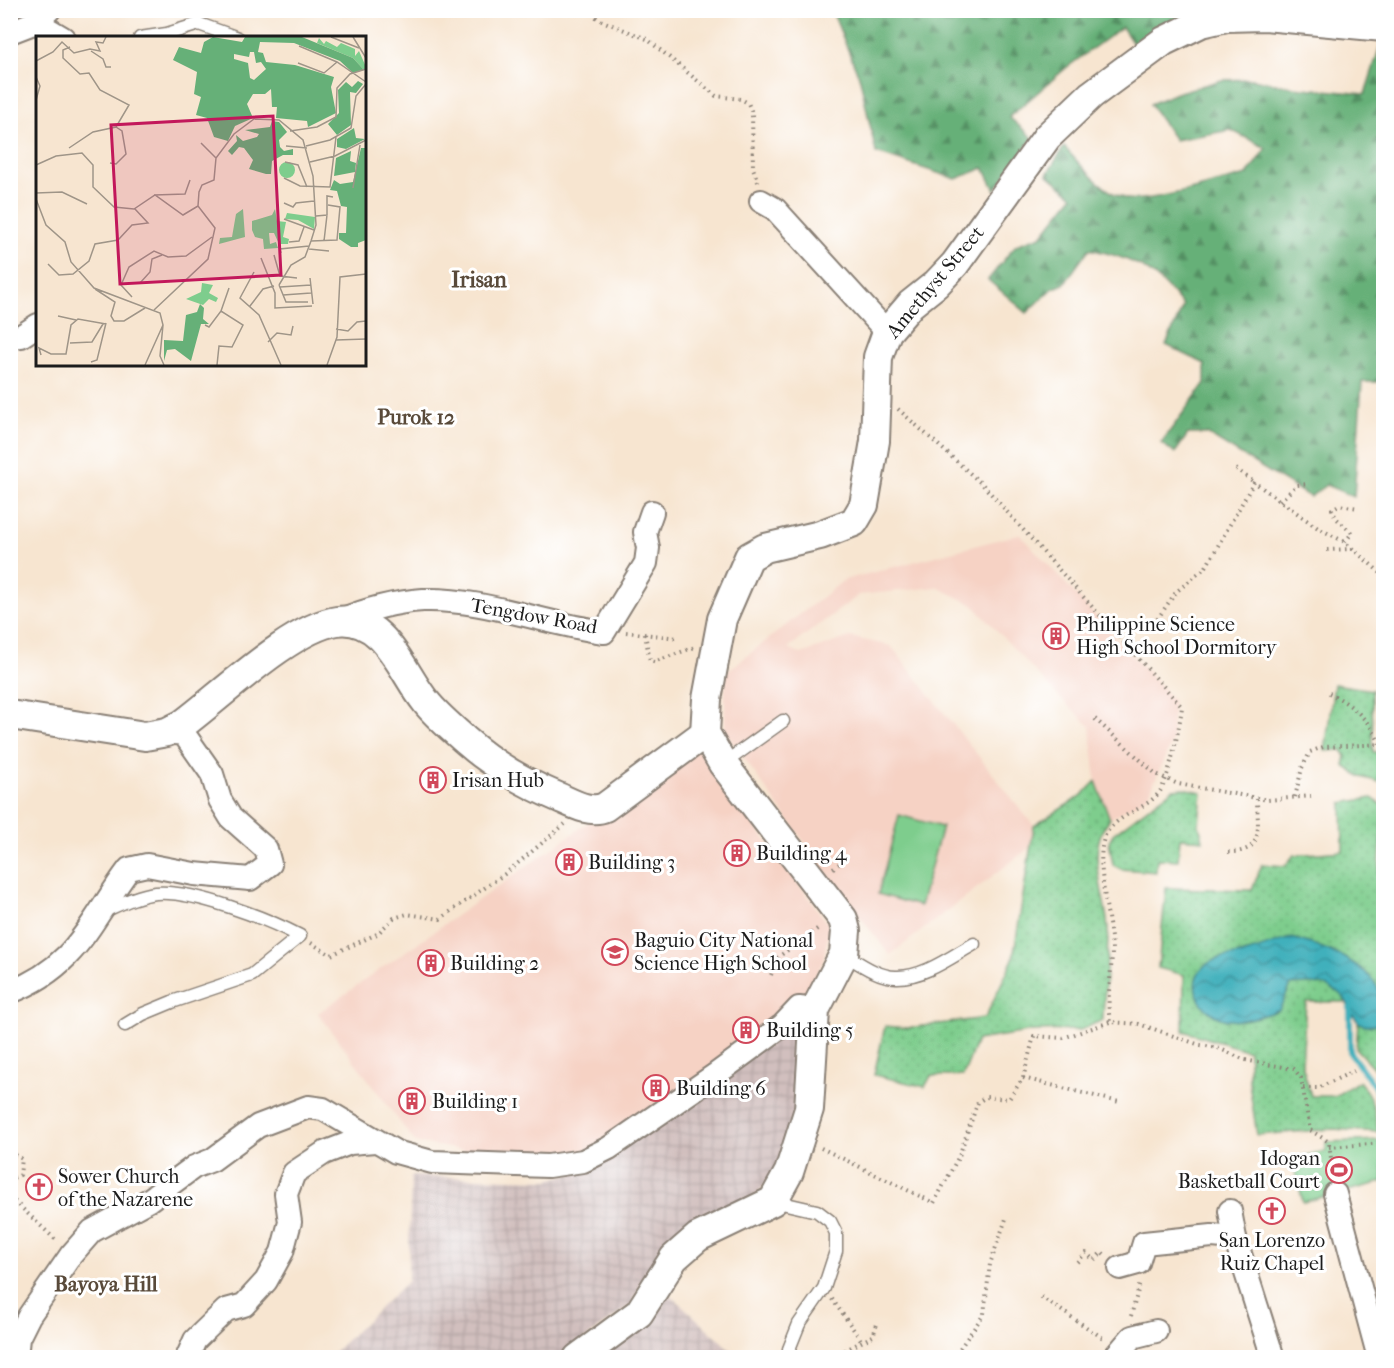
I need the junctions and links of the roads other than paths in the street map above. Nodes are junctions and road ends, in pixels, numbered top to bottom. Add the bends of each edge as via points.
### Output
1 (43, 16) edge
2 (1383, 27) edge
3 (10, 32) edge
4 (61, 36) edge
5 (154, 36) edge
6 (232, 36) edge
7 (761, 201) road end
8 (36, 326) edge
9 (887, 332) junction
10 (10, 337) edge
11 (652, 512) dead end
12 (337, 621) junction
13 (10, 715) edge
14 (783, 721) dead end
15 (167, 732) junction
16 (705, 733) junction
17 (723, 764) junction
18 (98, 913) junction
19 (974, 945) dead end
20 (844, 954) junction
21 (10, 992) edge
22 (815, 1010) junction
23 (125, 1025) dead end
24 (375, 1141) junction
25 (1335, 1194) road end
26 (773, 1201) junction
27 (1230, 1211) dead end
28 (1235, 1238) junction
29 (1131, 1271) road end
30 (1156, 1331) dead end
31 (1122, 1348) edge
32 (789, 1349) dead end
33 (16, 1358) edge
34 (187, 1358) edge
35 (578, 1358) edge
36 (1273, 1358) edge
37 (1379, 1358) edge

1 - 3 street
1 - 4 street
2 - 9 street, Amethyst Street via 1265,15 1227,17 1201,23 1164,41 1111,79 1047,137 955,264
5 - 6 lane via 198,24
7 - 9 street via 775,209
8 - 10 street via 21,336
9 - 16 street, Amethyst Street via 878,357 875,441 864,505 854,522 846,526 765,548 749,557 722,619 707,699
11 - 12 street, Tengdow Road via 645,532 645,563 604,632 482,607 424,600 372,609
12 - 15 street, Tengdow Road via 298,637
12 - 16 street via 356,622 377,635 392,649 426,703 478,750 534,788 577,806 605,807
13 - 15 street, Tengdow Road via 145,736
14 - 17 lane
15 - 18 street via 184,734 212,774 231,818 266,849 270,864 250,879 147,865 129,869
16 - 17 street
17 - 20 street via 843,919
18 - 21 street via 77,948 59,965 29,985
18 - 23 lane via 154,893 174,893 249,913 300,936 252,975 172,1002
19 - 20 lane via 925,971 896,978 878,973
20 - 22 street
22 - 24 street via 799,1008 783,1025 715,1075 609,1148 583,1161 548,1167 432,1162 396,1152
22 - 26 street via 809,1109 789,1172
24 - 33 street via 322,1109 308,1107 258,1126 149,1200 92,1231 29,1316 18,1338
24 - 34 street via 350,1143 294,1173 286,1194 290,1222 282,1252 244,1305 226,1310 195,1340
25 - 37 street
26 - 32 lane via 817,1211 831,1221 836,1233 836,1251 824,1288 799,1324
26 - 35 street via 698,1237 674,1258 639,1313
27 - 28 street
28 - 29 street via 1212,1236 1144,1243
28 - 36 street
30 - 31 street

